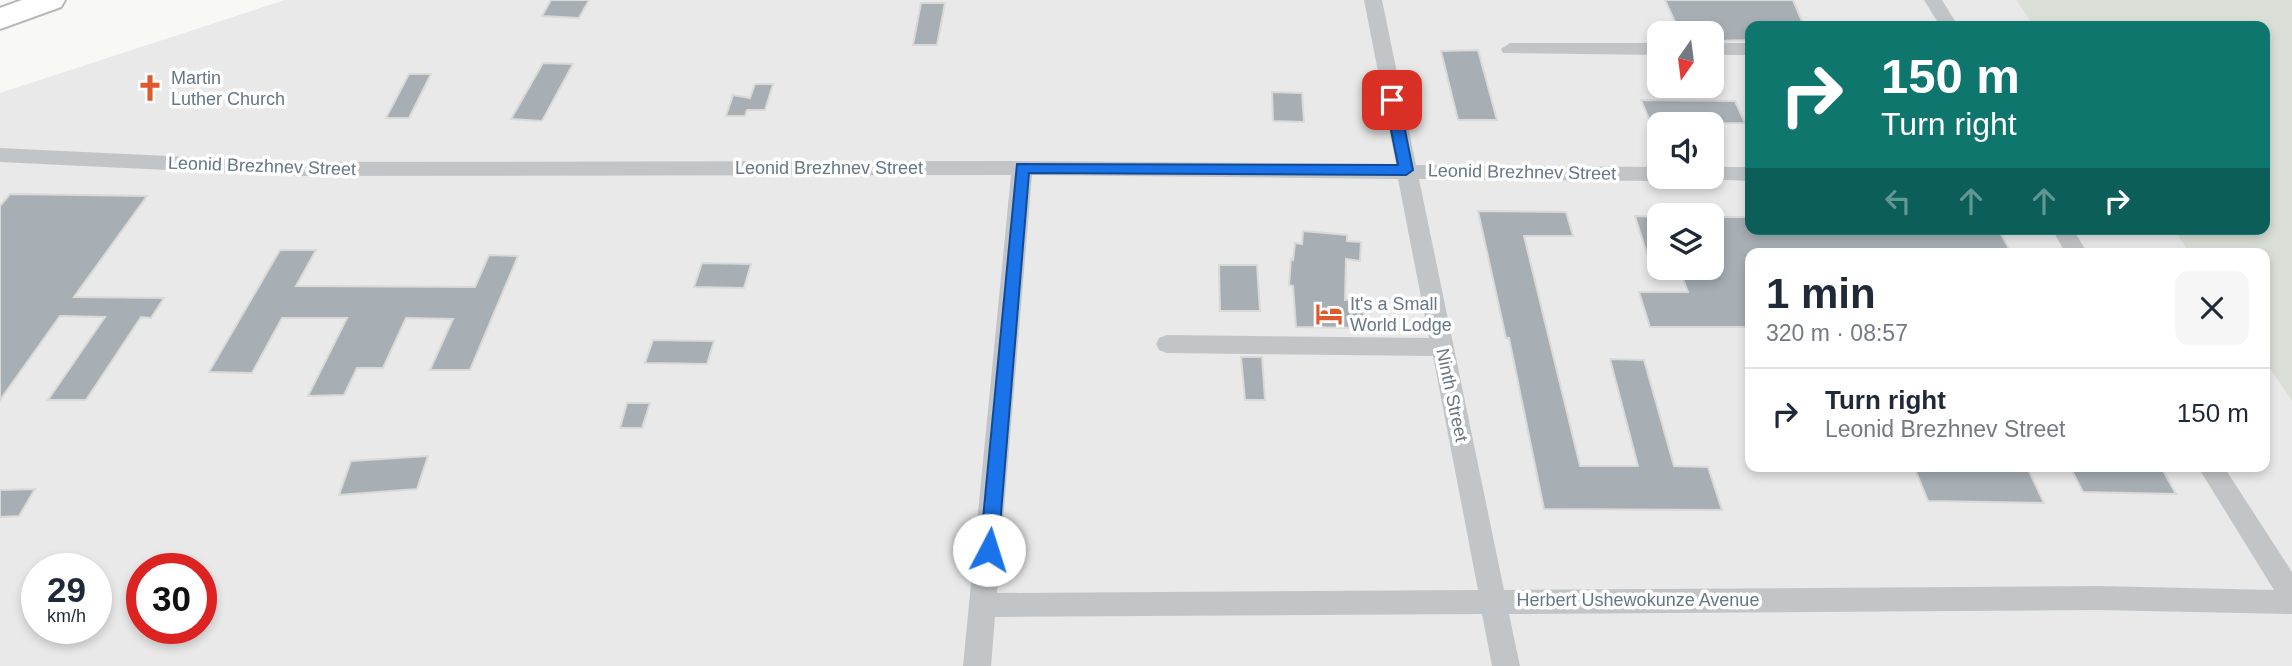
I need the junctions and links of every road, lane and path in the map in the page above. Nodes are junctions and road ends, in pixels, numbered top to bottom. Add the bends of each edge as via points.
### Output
1 (1373, 0) edge
2 (1933, 0) edge
3 (47, 2) edge
4 (0, 19) edge
5 (1946, 21) edge
6 (1510, 49) dead end
7 (1647, 49) edge
8 (1724, 49) edge
9 (1745, 49) edge
10 (0, 155) edge
11 (1022, 168) junction
12 (1406, 170) junction
13 (1647, 174) edge
14 (1724, 174) edge
15 (1745, 174) edge
16 (1167, 344) dead end
17 (1442, 347) junction
18 (2213, 472) edge
19 (2292, 595) edge
20 (1493, 600) junction
21 (2292, 602) edge
22 (984, 605) junction
23 (977, 666) edge
24 (1506, 666) edge

1 - 12 street, Ninth Street
2 - 5 street
3 - 4 highway
6 - 7 street
8 - 9 street
10 - 11 street, Leonid Brezhnev Street via 290,169
11 - 12 street, Leonid Brezhnev Street
11 - 22 street
12 - 13 street, Leonid Brezhnev Street
12 - 17 street, Ninth Street
14 - 15 street
16 - 17 street
17 - 20 street, Ninth Street
18 - 19 street
20 - 21 street, Herbert Ushewokunze Avenue via 2098,598
20 - 22 street, Herbert Ushewokunze Avenue
20 - 24 street, Ninth Street
22 - 23 street

